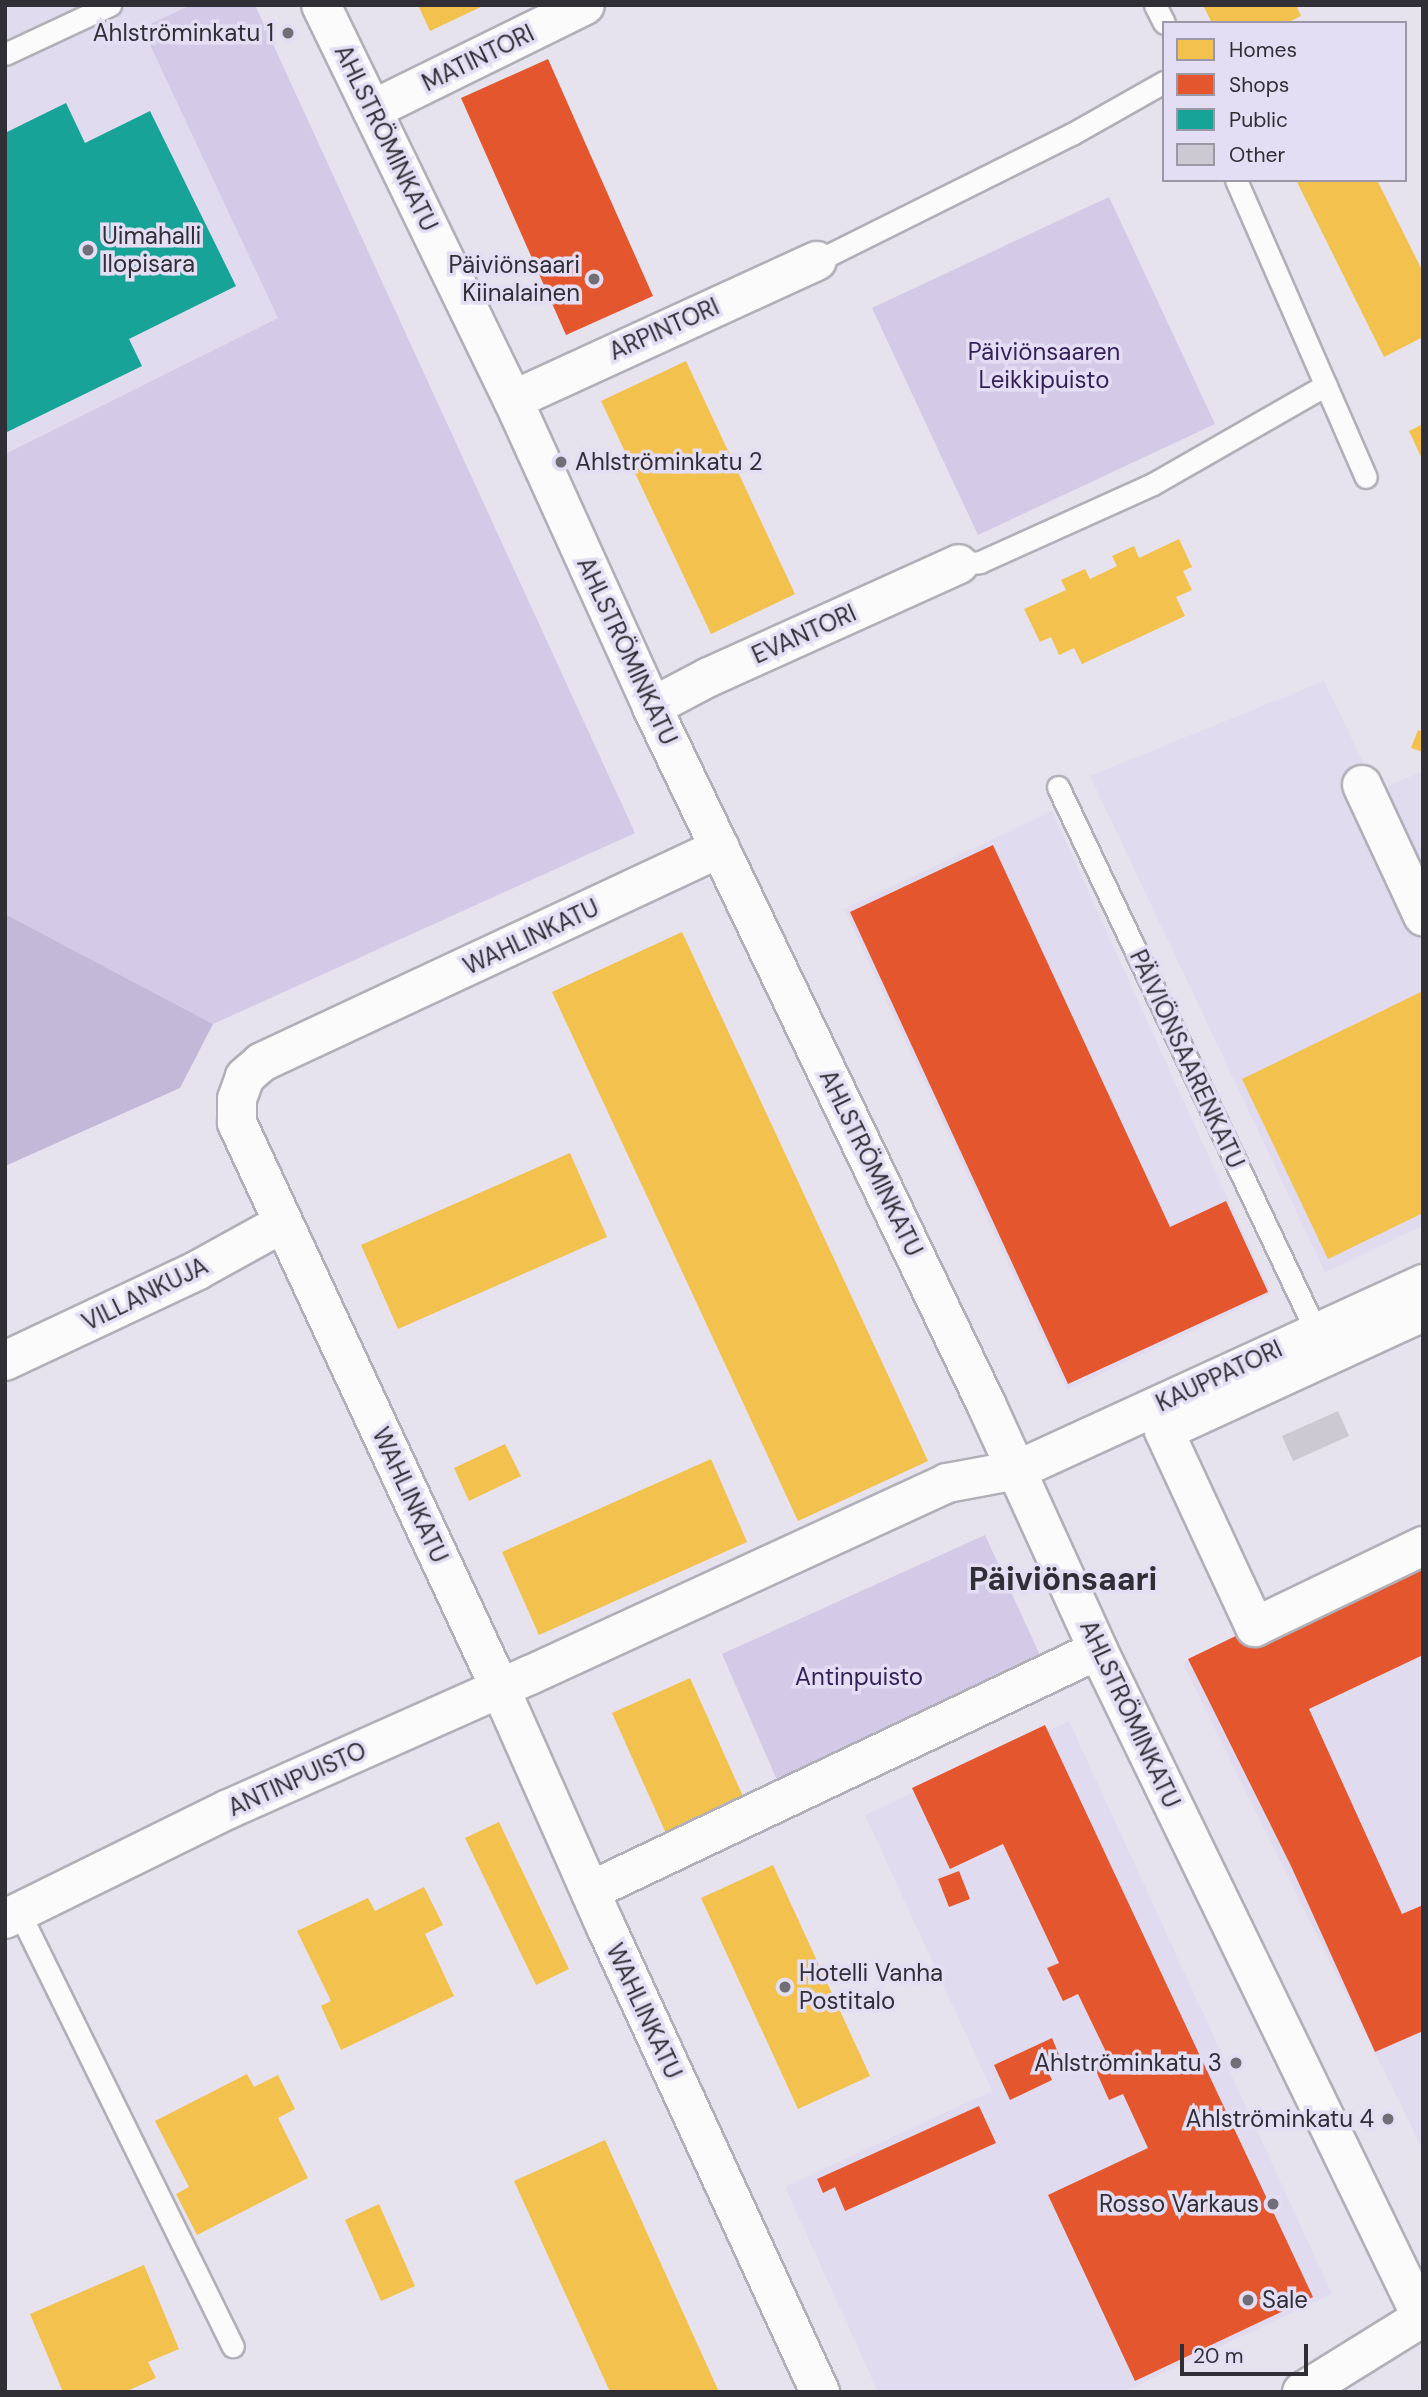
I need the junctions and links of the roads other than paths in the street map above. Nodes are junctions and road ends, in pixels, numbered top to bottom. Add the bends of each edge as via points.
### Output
1 (110, 5) edge
2 (321, 5) edge
3 (585, 5) edge
4 (1155, 5) edge
5 (1163, 21) edge
6 (5, 54) edge
7 (1162, 83) edge
8 (372, 110) junction
9 (1237, 182) edge
10 (817, 261) joint
11 (1326, 385) junction
12 (513, 400) junction
13 (1366, 477) dead end
14 (959, 564) joint
15 (652, 707) junction
16 (1362, 785) dead end
17 (1058, 787) dead end
18 (720, 848) junction
19 (1423, 916) edge
20 (283, 1223) junction
21 (1423, 1284) edge
22 (1423, 1312) edge
23 (1317, 1331) junction
24 (5, 1361) edge
25 (1017, 1470) junction
26 (1423, 1546) edge
27 (1098, 1650) junction
28 (500, 1688) junction
29 (590, 1891) junction
30 (12, 1916) edge
31 (1422, 2318) edge
32 (233, 2346) dead end
33 (820, 2392) edge
34 (1302, 2392) edge

1 - 6 lane
2 - 8 main road, AHLSTRÖMINKATU
3 - 8 main road, MATINTORI
4 - 5 lane
7 - 10 lane via 1072,134
8 - 12 main road, AHLSTRÖMINKATU
9 - 11 lane
10 - 12 main road, ARPINTORI
11 - 13 lane
11 - 14 lane via 1153,484 980,562
12 - 15 main road, AHLSTRÖMINKATU
14 - 15 main road, EVANTORI
15 - 18 main road, AHLSTRÖMINKATU
16 - 19 main road
17 - 23 lane, PÄIVIÖNSAARENKATU
18 - 20 main road, WAHLINKATU via 262,1062 245,1077 237,1099 237,1123
18 - 25 main road, AHLSTRÖMINKATU
20 - 24 main road, VILLANKUJA via 198,1270
20 - 28 main road, WAHLINKATU
21 - 23 main road, KAUPPATORI
22 - 26 main road via 1164,1431 1255,1626
23 - 25 main road, KAUPPATORI
25 - 27 main road, AHLSTRÖMINKATU
25 - 28 main road, ANTINPUISTO via 947,1483
27 - 29 main road
27 - 31 main road, AHLSTRÖMINKATU
28 - 29 main road, WAHLINKATU
28 - 30 main road, ANTINPUISTO via 229,1809
29 - 33 main road, WAHLINKATU
30 - 32 lane
31 - 34 main road

